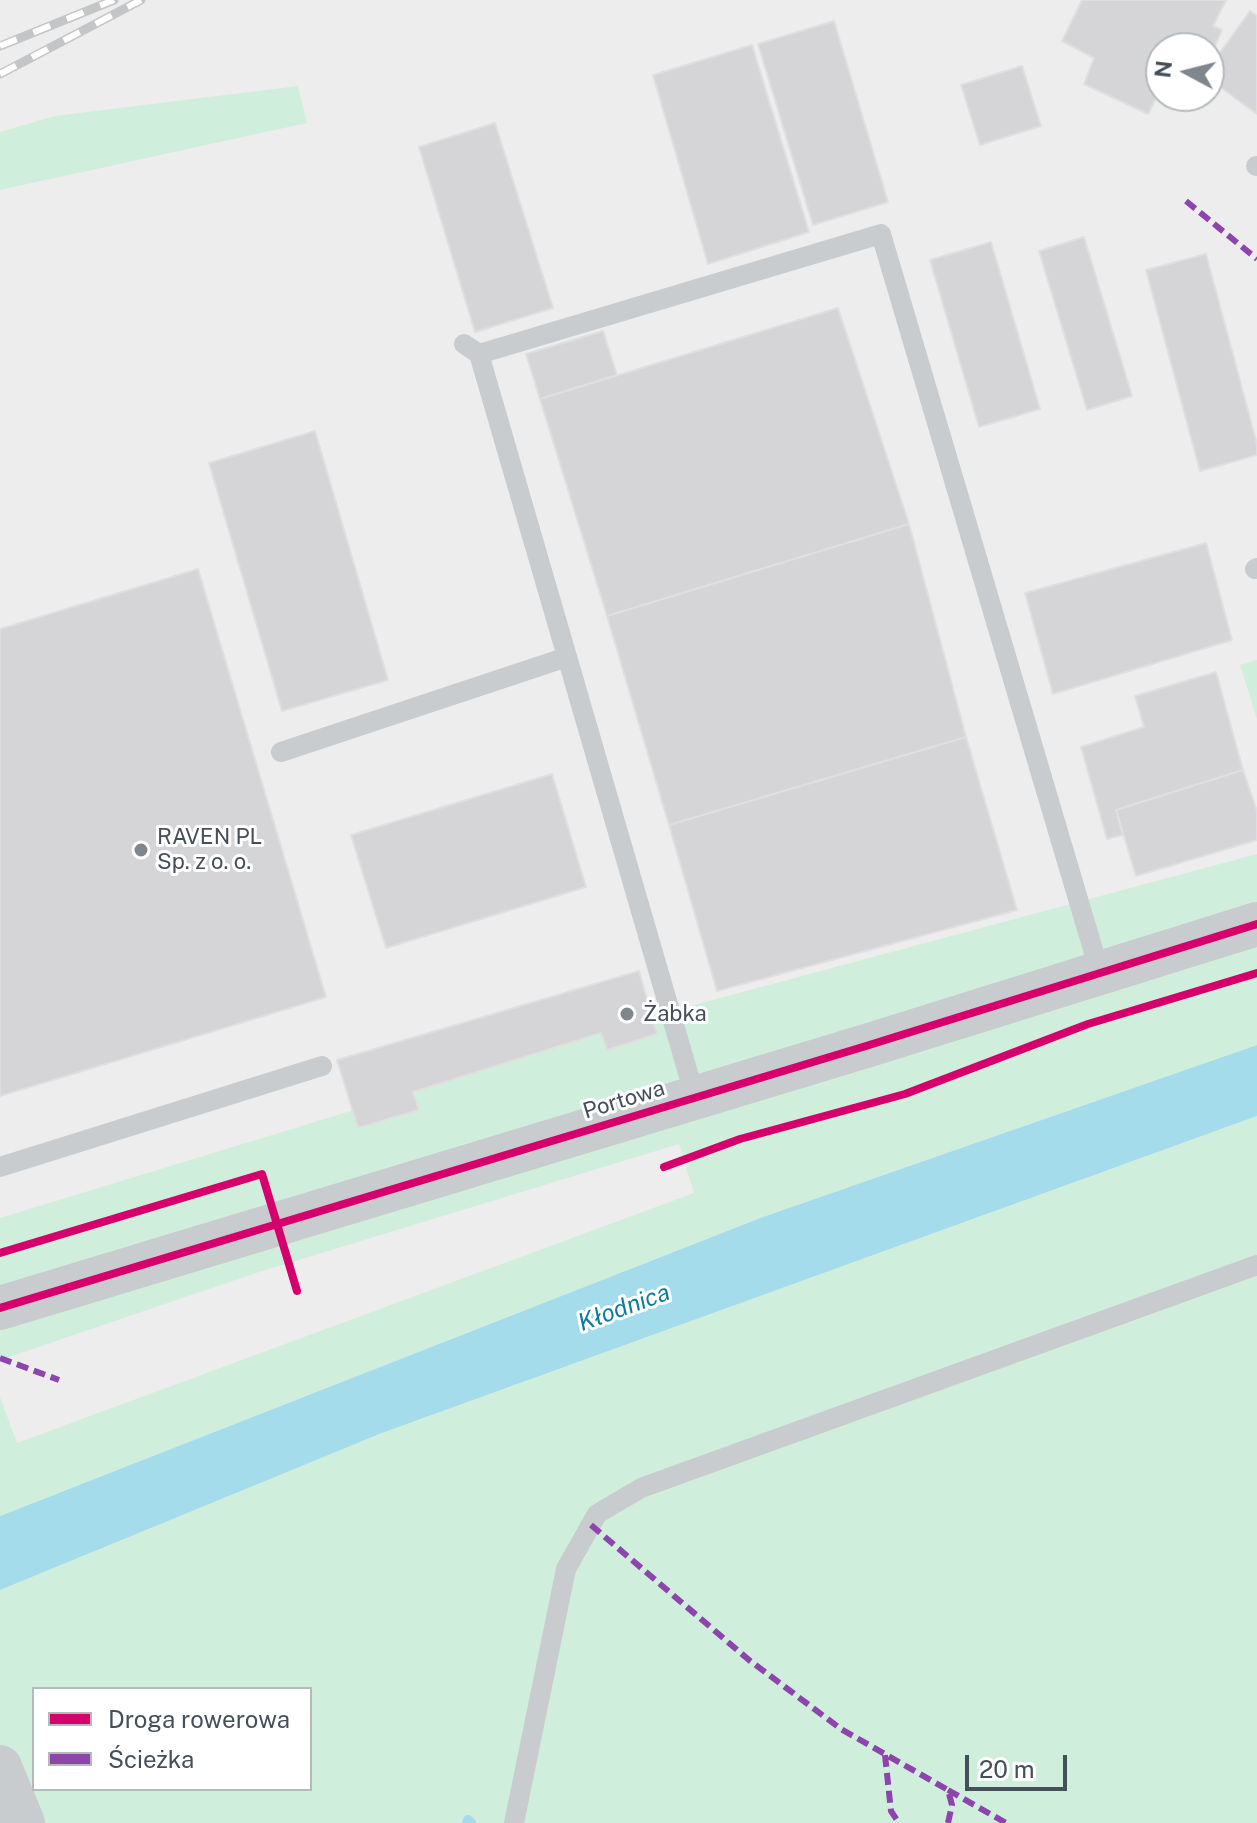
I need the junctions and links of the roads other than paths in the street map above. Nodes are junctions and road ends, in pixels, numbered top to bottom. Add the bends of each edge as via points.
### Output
1 (567, 657) junction
2 (281, 752) dead end
3 (1257, 924) edge
4 (1100, 973) junction
5 (322, 1066) dead end
6 (695, 1097) junction
7 (0, 1167) edge
8 (1257, 1265) edge
9 (0, 1308) edge
10 (0, 1767) edge
11 (23, 1823) edge
12 (514, 1823) edge

1 - 2 lane
1 - 4 lane via 472,349 881,234
1 - 6 lane
3 - 4 street, Portowa
4 - 6 street, Portowa
5 - 7 lane
6 - 9 street, Portowa
8 - 12 lane via 641,1488 597,1514 566,1569
10 - 11 street

